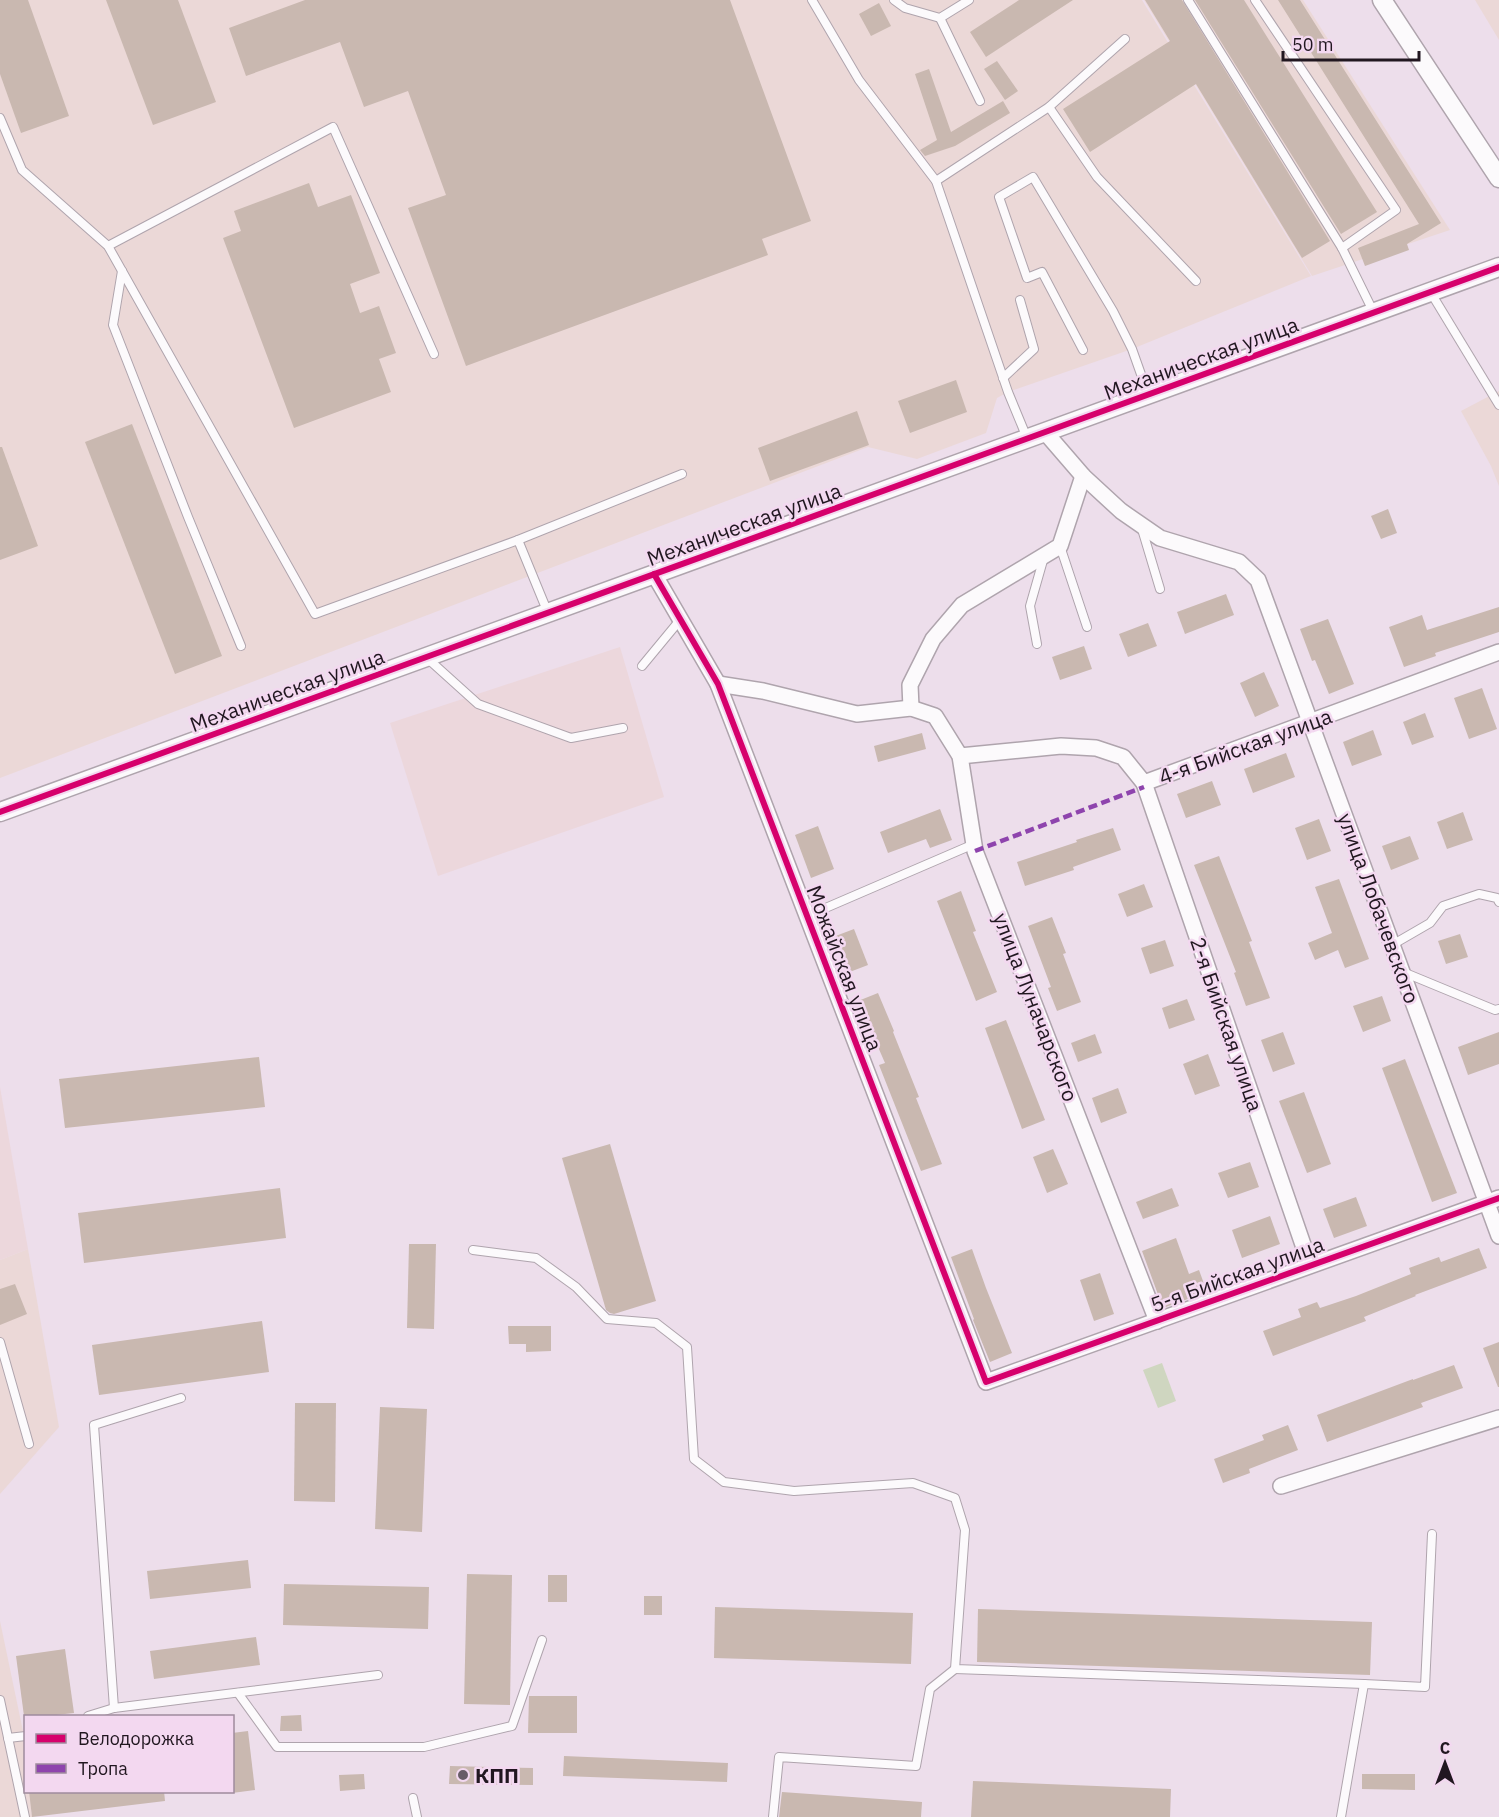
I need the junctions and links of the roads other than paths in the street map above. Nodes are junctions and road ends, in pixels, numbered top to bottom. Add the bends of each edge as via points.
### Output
1 (813, 0) edge
2 (894, 0) edge
3 (969, 0) edge
4 (1188, 0) edge
5 (1256, 0) edge
6 (1382, 0) edge
7 (940, 18) junction
8 (1125, 39) dead end
9 (980, 100) dead end
10 (1049, 107) junction
11 (0, 118) edge
12 (1499, 178) edge
13 (936, 181) junction
14 (108, 246) junction
15 (1342, 248) junction
16 (1499, 267) edge
17 (122, 271) junction
18 (1196, 281) dead end
19 (1430, 292) junction
20 (1020, 300) dead end
21 (1374, 312) junction
22 (1083, 350) dead end
23 (434, 354) dead end
24 (1004, 378) junction
25 (1149, 394) junction
26 (1499, 405) edge
27 (1036, 435) junction
28 (682, 474) dead end
29 (1083, 476) junction
30 (1141, 525) junction
31 (518, 540) junction
32 (1060, 546) junction
33 (1045, 556) junction
34 (654, 574) junction
35 (1160, 589) dead end
36 (548, 613) junction
37 (680, 620) junction
38 (1087, 627) dead end
39 (1037, 644) dead end
40 (241, 646) dead end
41 (1499, 652) edge
42 (426, 657) junction
43 (642, 666) dead end
44 (718, 684) junction
45 (911, 708) junction
46 (1310, 722) junction
47 (623, 728) dead end
48 (960, 756) junction
49 (1144, 783) junction
50 (0, 812) edge
51 (974, 844) junction
52 (1499, 902) edge
53 (807, 916) junction
54 (1392, 945) junction
55 (1402, 971) junction
56 (1499, 1009) edge
57 (1493, 1200) edge
58 (1499, 1236) edge
59 (473, 1250) dead end
60 (1310, 1265) junction
61 (1157, 1321) junction
62 (0, 1342) edge
63 (986, 1382) joint
64 (181, 1398) dead end
65 (1499, 1418) edge
66 (29, 1444) dead end
67 (1281, 1486) dead end
68 (1432, 1534) dead end
69 (542, 1640) dead end
70 (955, 1669) junction
71 (378, 1675) dead end
72 (1364, 1684) junction
73 (238, 1693) junction
74 (0, 1700) edge
75 (114, 1708) junction
76 (91, 1715) edge
77 (24, 1736) edge
78 (8, 1738) junction
79 (413, 1798) dead end
80 (25, 1817) edge
81 (417, 1817) edge
82 (773, 1817) edge
83 (1341, 1817) edge

1 - 13 lane via 859,80
2 - 7 lane via 905,8
3 - 7 lane
4 - 15 lane
5 - 15 lane via 1396,210
6 - 12 street
7 - 9 lane
8 - 10 lane
10 - 13 lane
10 - 18 lane via 1097,177
11 - 14 lane via 21,170
13 - 24 lane
14 - 17 lane
14 - 23 lane via 333,127
15 - 21 lane
16 - 19 street, Механическая улица
17 - 31 lane via 315,614
17 - 40 lane via 113,325
19 - 21 street, Механическая улица
19 - 26 lane
20 - 24 lane via 1034,349
21 - 25 street, Механическая улица
22 - 25 lane via 1042,272 1027,278 999,197 1033,177 1113,311
24 - 27 lane
25 - 27 street, Механическая улица
27 - 29 street
27 - 34 street, Механическая улица
28 - 31 lane
29 - 30 street
29 - 32 street
30 - 35 lane
30 - 46 street, улица Лобачевского via 1160,538 1239,562 1258,580
31 - 36 lane
32 - 33 street
32 - 38 lane
33 - 39 lane via 1030,606
33 - 45 street via 962,605 933,639 910,686
34 - 36 street, Механическая улица
34 - 37 street, Можайская улица
36 - 42 street, Механическая улица
37 - 43 lane
37 - 44 street, Можайская улица
41 - 46 street, 4-я Бийская улица
42 - 47 lane via 478,704 571,738
42 - 50 street, Механическая улица
44 - 45 street via 857,714
44 - 53 street, Можайская улица
45 - 48 street, улица Луначарского via 935,716
46 - 49 street, 4-я Бийская улица
46 - 54 street, улица Лобачевского
48 - 49 street, 4-я Бийская улица via 1061,746 1096,748 1123,757
48 - 51 street, улица Луначарского
49 - 60 street, 2-я Бийская улица
51 - 53 lane
51 - 61 street, улица Луначарского
52 - 54 lane via 1479,894 1443,906 1430,923
53 - 63 street, Можайская улица
54 - 55 street, улица Лобачевского
55 - 56 lane
55 - 57 street, улица Лобачевского
57 - 58 street, улица Лобачевского
57 - 60 street, 5-я Бийская улица
59 - 70 lane via 536,1258 576,1287 607,1319 656,1323 687,1347 694,1459 724,1482 794,1491 913,1483 955,1498 965,1530
60 - 61 street, 5-я Бийская улица
61 - 63 street, 5-я Бийская улица
62 - 66 lane
64 - 75 lane via 94,1425
65 - 67 street
68 - 72 lane via 1425,1687
69 - 73 lane via 512,1726 424,1747 277,1747
70 - 72 lane
70 - 82 lane via 930,1689 916,1766 779,1757
71 - 73 lane
72 - 83 lane
73 - 75 lane
74 - 78 lane
75 - 76 lane
77 - 78 lane
78 - 80 lane
79 - 81 lane

